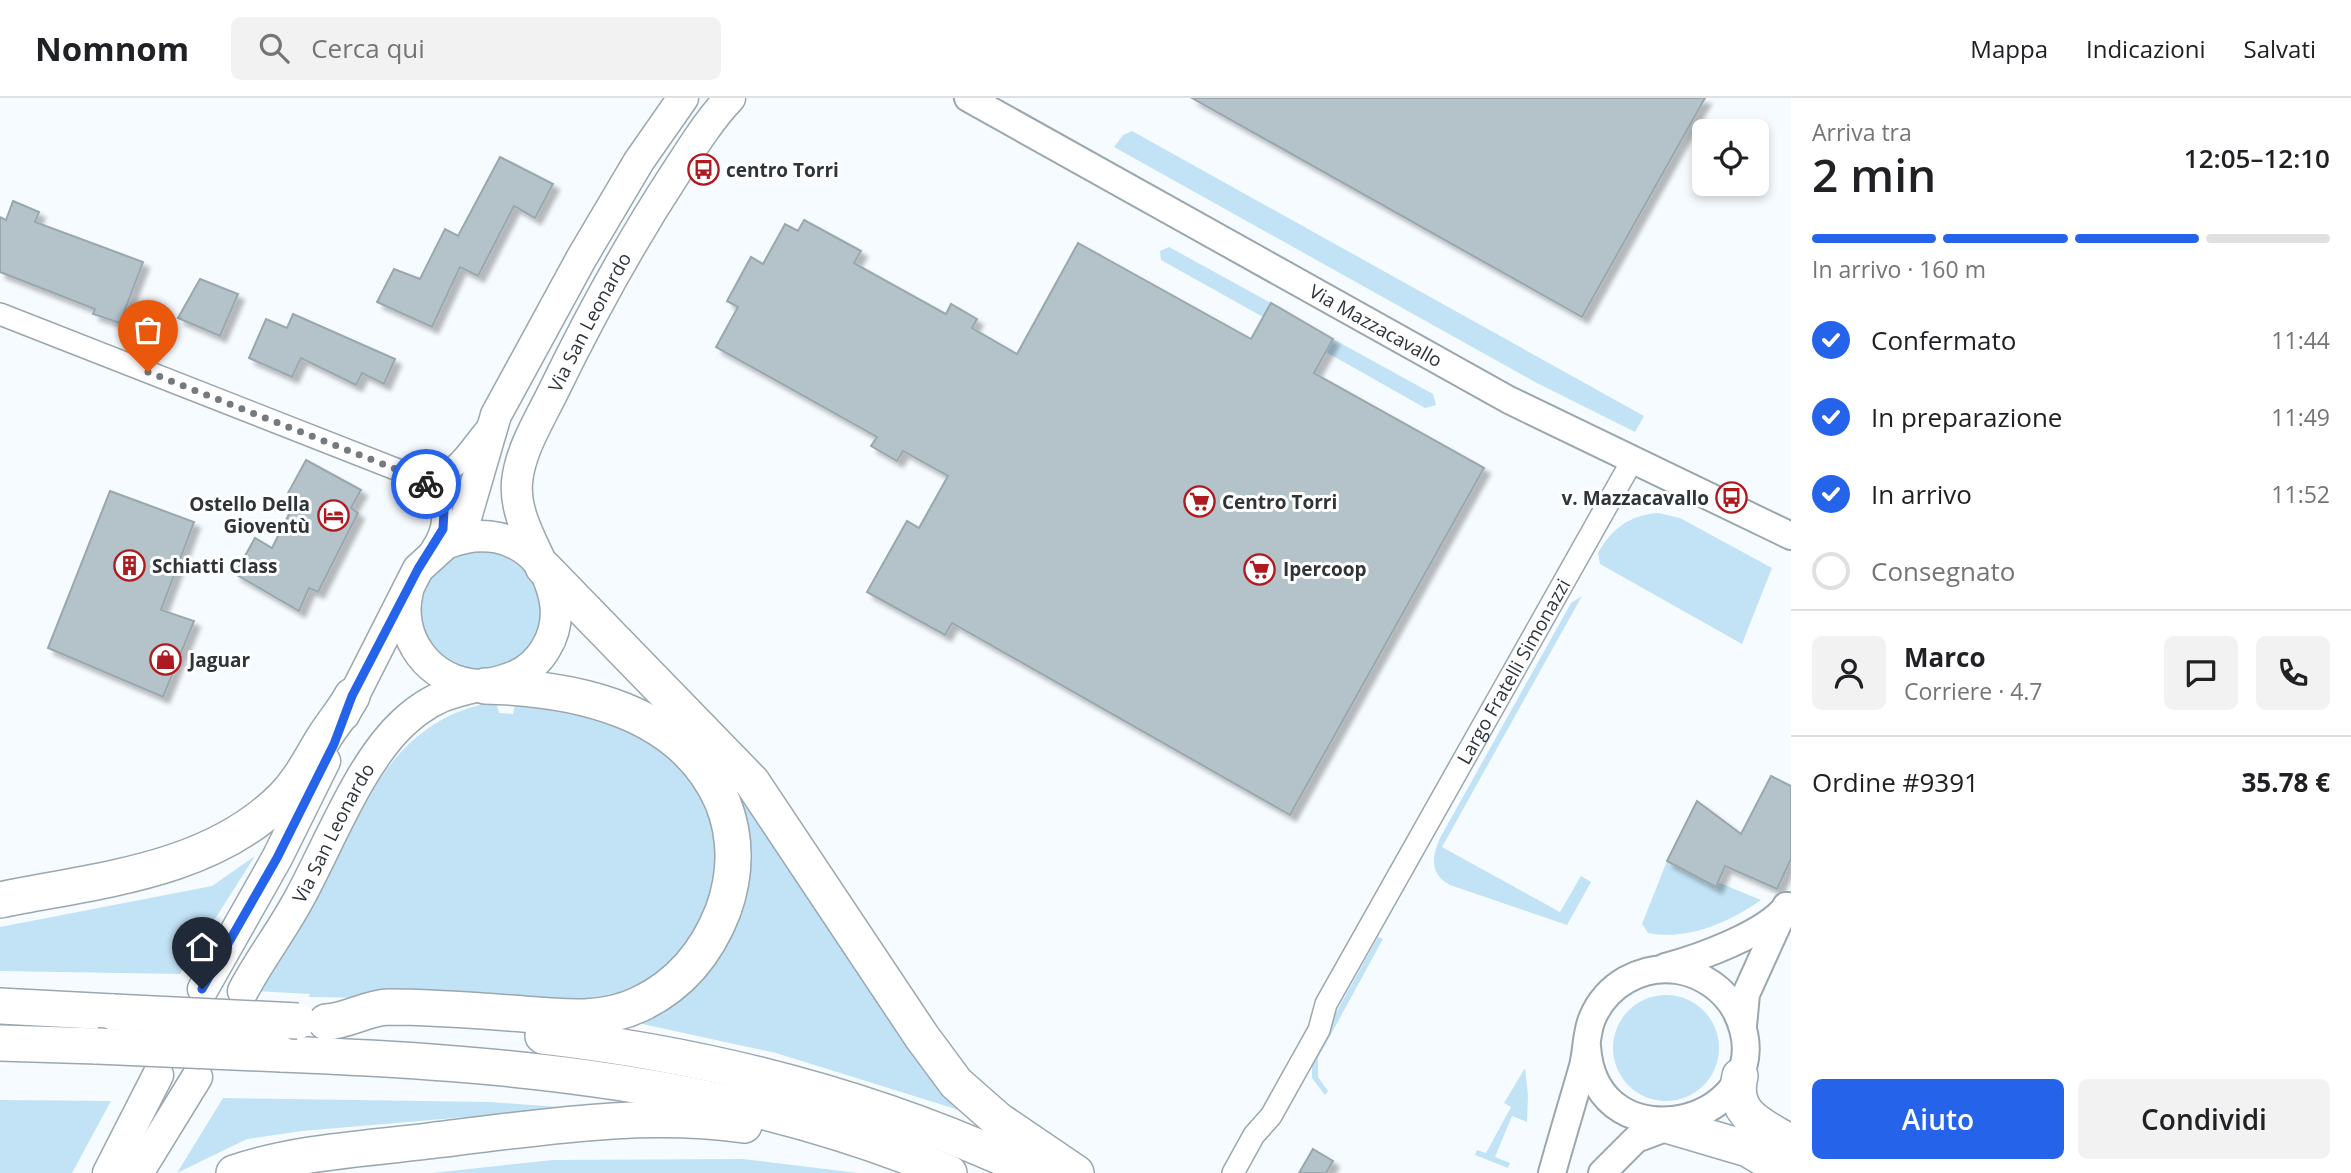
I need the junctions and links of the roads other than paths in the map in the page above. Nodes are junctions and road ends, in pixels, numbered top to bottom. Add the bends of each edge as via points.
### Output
1 (683, 98) edge
2 (730, 98) edge
3 (968, 98) edge
4 (0, 314) edge
5 (496, 415) junction
6 (1632, 461) junction
7 (421, 479) junction
8 (1791, 536) edge
9 (429, 560) junction
10 (543, 567) junction
11 (485, 686) junction
12 (352, 696) junction
13 (0, 900) edge
14 (1789, 902) edge
15 (1649, 971) junction
16 (202, 989) dead end
17 (243, 991) dead end
18 (0, 1006) edge
19 (312, 1021) junction
20 (1744, 1038) junction
21 (0, 1043) edge
22 (1587, 1046) junction
23 (158, 1075) dead end
24 (1740, 1076) junction
25 (197, 1077) dead end
26 (1670, 1126) junction
27 (1791, 1143) edge
28 (908, 1157) junction
29 (108, 1173) edge
30 (138, 1173) edge
31 (234, 1173) edge
32 (949, 1173) edge
33 (1036, 1173) edge
34 (1076, 1173) edge
35 (1233, 1173) edge
36 (1552, 1173) edge
37 (1602, 1173) edge
38 (1788, 1173) edge

1 - 5 main road, Via San Leonardo via 581,259
2 - 10 main road, Via San Leonardo via 632,244 523,455 518,505
3 - 6 street, Via Mazzacavallo via 1509,400
4 - 7 street
5 - 7 street via 457,467
5 - 9 main road, Via San Leonardo via 466,521 459,534
6 - 8 street, Via Mazzacavallo
6 - 35 street, Largo Fratelli Simonazzi via 1326,1004 1319,1030 1271,1116 1251,1139
7 - 9 street via 444,510 443,529
9 - 10 main road via 474,535 500,537 525,549
9 - 11 main road, Via San Leonardo via 405,610 419,653 441,674
9 - 12 main road, Via San Leonardo
10 - 11 main road, Via San Leonardo via 556,605 547,647 527,670
10 - 34 highway via 752,782 956,1083 998,1120
11 - 17 main road, Via San Leonardo via 437,699 390,736
11 - 19 highway via 612,705 651,723 687,749 716,789 733,835 732,880 716,927 701,954 674,983 643,1003 612,1014 564,1017 384,1007 344,1020
12 - 13 highway via 292,788 231,837 156,868
12 - 16 main road, Via San Leonardo via 334,744 277,858
14 - 15 street via 1776,917 1735,942
14 - 20 street via 1746,993
15 - 20 street via 1688,972 1711,984 1730,1002
15 - 22 street via 1625,981 1605,998 1592,1021
18 - 19 highway, bridge
19 - 33 highway via 533,1035 693,1059 870,1106
20 - 24 street
21 - 28 highway, bridge via 484,1065 635,1083 782,1116
22 - 26 street via 1591,1072 1611,1104 1644,1124
22 - 36 street
23 - 29 main road
24 - 26 street via 1717,1108 1695,1121
24 - 27 highway via 1737,1095 1742,1109
25 - 30 main road
26 - 37 street via 1636,1139
26 - 38 highway via 1748,1149
28 - 31 highway via 746,1126 651,1118 316,1155
28 - 32 highway

